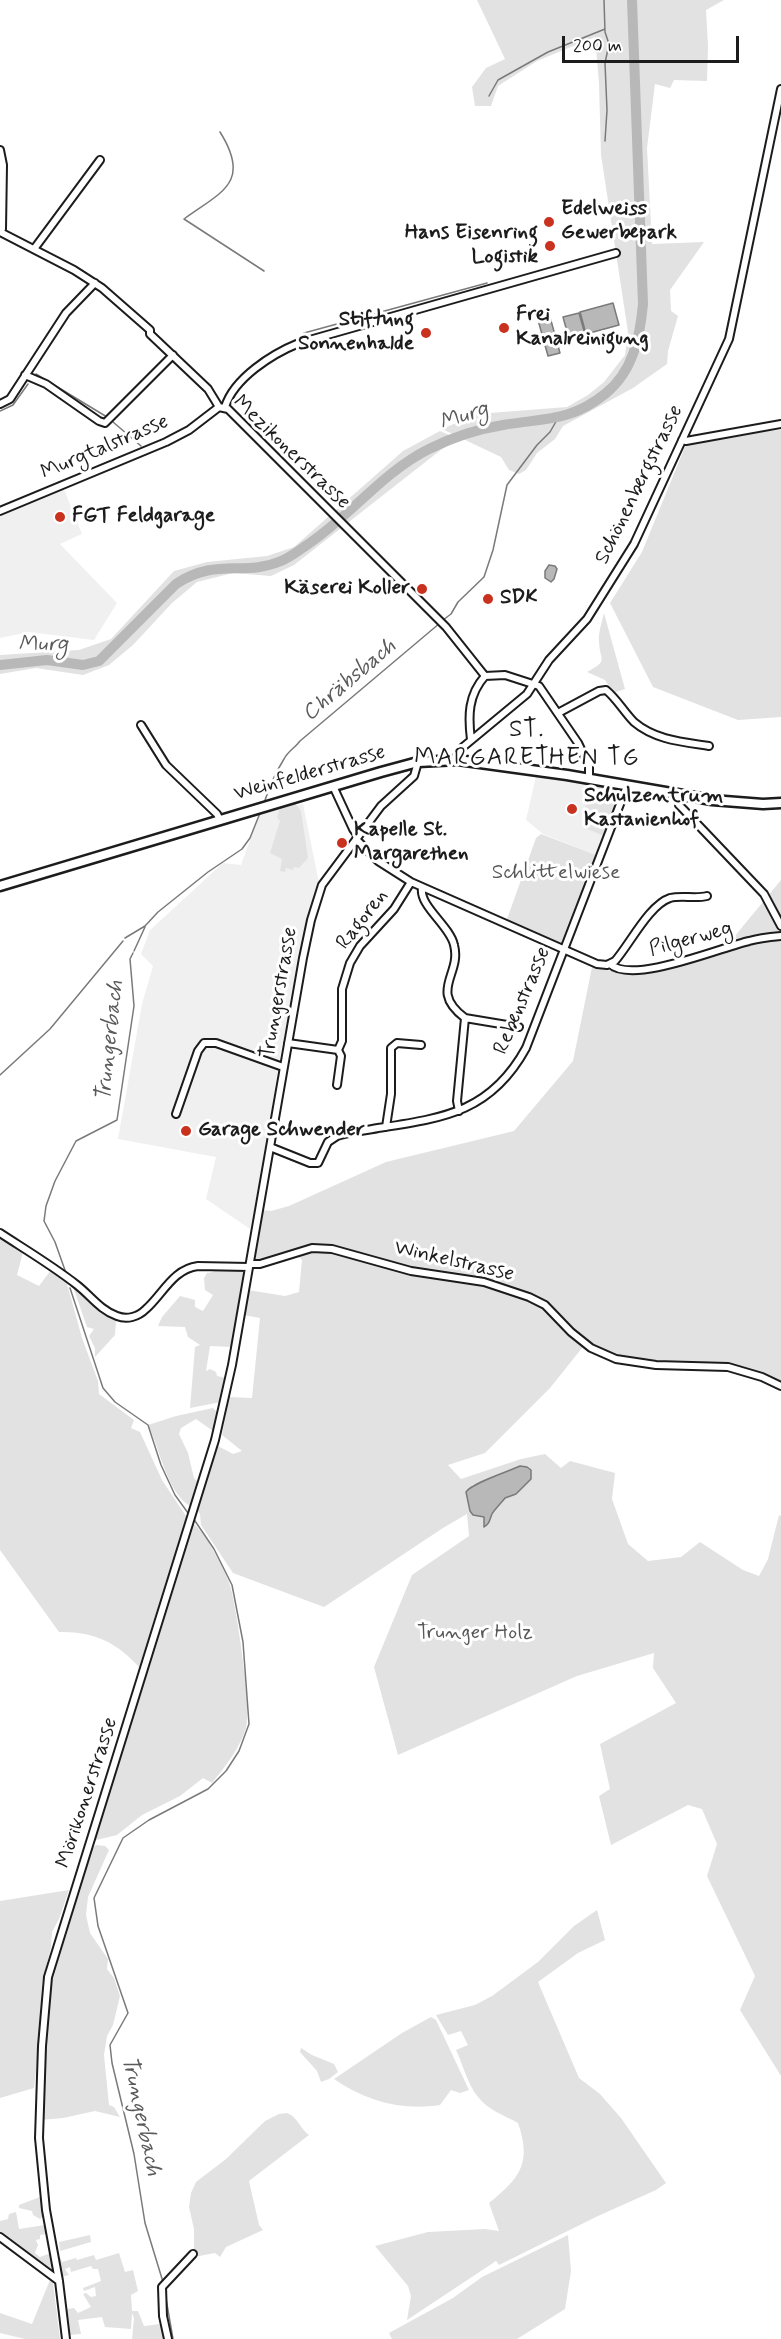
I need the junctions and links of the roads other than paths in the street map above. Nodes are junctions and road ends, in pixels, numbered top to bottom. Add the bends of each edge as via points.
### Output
1 (781, 89) edge
2 (0, 150) edge
3 (100, 160) dead end
4 (0, 232) edge
5 (34, 249) junction
6 (616, 253) dead end
7 (95, 284) junction
8 (173, 355) junction
9 (25, 375) junction
10 (0, 404) edge
11 (222, 407) junction
12 (781, 424) edge
13 (682, 440) junction
14 (0, 510) edge
15 (485, 676) junction
16 (534, 684) junction
17 (558, 713) junction
18 (141, 725) dead end
19 (471, 740) junction
20 (709, 746) dead end
21 (458, 760) junction
22 (418, 762) junction
23 (589, 779) junction
24 (333, 786) junction
25 (627, 786) junction
26 (679, 795) junction
27 (781, 803) edge
28 (220, 820) junction
29 (357, 838) junction
30 (411, 882) junction
31 (0, 886) edge
32 (422, 888) junction
33 (708, 896) dead end
34 (781, 926) edge
35 (781, 936) edge
36 (562, 951) junction
37 (610, 964) junction
38 (465, 1018) junction
39 (519, 1027) dead end
40 (288, 1043) junction
41 (421, 1045) dead end
42 (338, 1050) junction
43 (284, 1067) junction
44 (337, 1085) dead end
45 (459, 1111) junction
46 (176, 1114) dead end
47 (386, 1127) junction
48 (270, 1148) junction
49 (0, 1233) edge
50 (250, 1265) junction
51 (781, 1386) edge
52 (0, 2237) edge
53 (193, 2254) dead end
54 (59, 2281) junction
55 (66, 2339) edge
56 (168, 2339) edge

1 - 13 street, Schönenbergstrasse via 729,339
2 - 4 street
3 - 5 street
4 - 5 street, Mezikonerstrasse
5 - 7 street, Mezikonerstrasse
6 - 11 street, Murgtalstrasse via 299,343 252,372
7 - 8 street, Mezikonerstrasse via 150,330
7 - 9 street via 66,313
8 - 9 street via 105,423 46,384
8 - 11 street, Mezikonerstrasse
9 - 10 street via 10,399
11 - 14 street, Murgtalstrasse via 166,442
11 - 15 street, Mezikonerstrasse via 441,622
12 - 13 street
13 - 16 street, Schönenbergstrasse via 634,544 597,605 545,665
15 - 16 street via 506,675
15 - 19 street via 470,706
16 - 17 street
16 - 19 street, Schönenbergstrasse via 522,699
17 - 20 street via 606,690 647,731
17 - 23 street via 585,755
18 - 28 street via 166,765
19 - 21 street, Schönenbergstrasse via 459,752
21 - 22 main road, Weinfelderstrasse
21 - 23 main road, Weinfelderstrasse
22 - 24 main road, Weinfelderstrasse
22 - 29 street, Trungerstrasse via 414,776 386,801
23 - 25 main road, Weinfelderstrasse
24 - 28 main road, Weinfelderstrasse
24 - 29 street, Pilgerweg
25 - 26 main road, Weinfelderstrasse
25 - 36 street, Rebenstrasse
26 - 27 main road, Weinfelderstrasse via 741,803
26 - 34 street via 679,805 764,894
28 - 31 main road, Weinfelderstrasse
29 - 30 street, Pilgerweg via 378,861
29 - 40 street, Trungerstrasse via 319,893
30 - 32 street, Pilgerweg
30 - 42 street, Ragoren via 350,963 342,989 342,1041
32 - 36 street, Pilgerweg
32 - 38 street via 422,896 453,941 455,953 447,993 452,1006
33 - 37 street via 673,898 661,903
35 - 37 street, Pilgerweg via 749,941 658,968 615,968
36 - 37 street, Pilgerweg via 597,964
36 - 45 street, Rebenstrasse via 516,1065 492,1092
38 - 39 street
38 - 45 street
40 - 42 street
40 - 43 street, Trungerstrasse
41 - 47 street via 397,1043 390,1048 391,1094
42 - 44 street, Ragoren via 341,1056
43 - 46 street via 216,1043 204,1044
43 - 48 street, Trungerstrasse
45 - 47 street, Rebenstrasse
47 - 48 street, Rebenstrasse via 335,1137 315,1164
48 - 50 street, Trungerstrasse
49 - 50 street via 77,1285 103,1309 123,1317 144,1312 170,1282 190,1268
50 - 51 street, Winkelstrasse via 312,1248 332,1249 411,1271 474,1280 545,1305 591,1348 616,1359 656,1365 729,1367
50 - 54 street, Mörikonerstrasse via 215,1440 48,1977 39,2138 46,2210
52 - 54 street
53 - 56 street via 162,2287
54 - 55 street, Mörikonerstrasse

